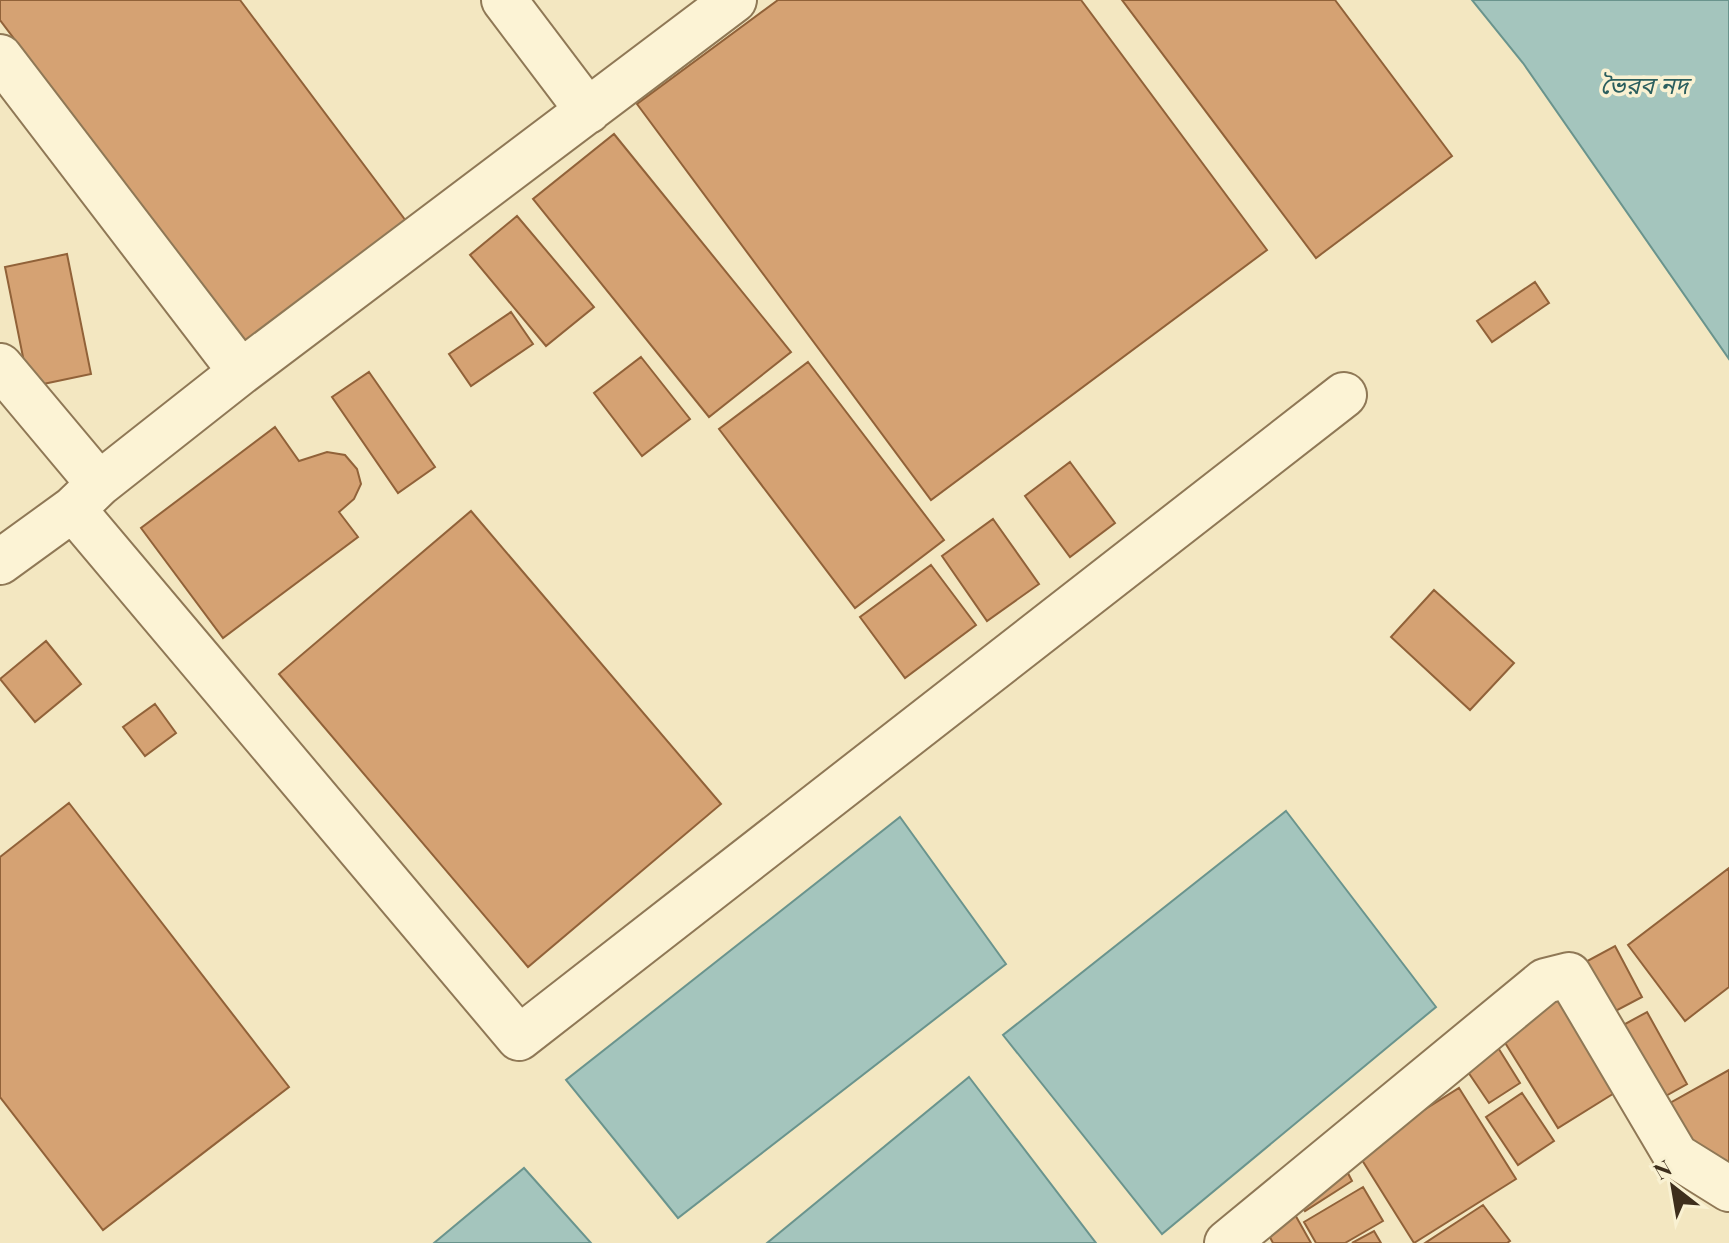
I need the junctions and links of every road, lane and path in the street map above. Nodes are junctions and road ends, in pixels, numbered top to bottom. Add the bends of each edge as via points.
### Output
1 (504, 0) edge
2 (734, 0) edge
3 (0, 57) edge
4 (588, 111) junction
5 (0, 366) edge
6 (241, 372) junction
7 (1344, 395) dead end
8 (86, 496) junction
9 (0, 562) edge
10 (1729, 1189) edge
11 (1227, 1243) edge

1 - 4 street
2 - 4 street
3 - 6 street
4 - 6 street
5 - 8 street
6 - 8 street
7 - 8 street via 519,1038
8 - 9 street
10 - 11 street via 1676,1156 1569,975 1545,981

